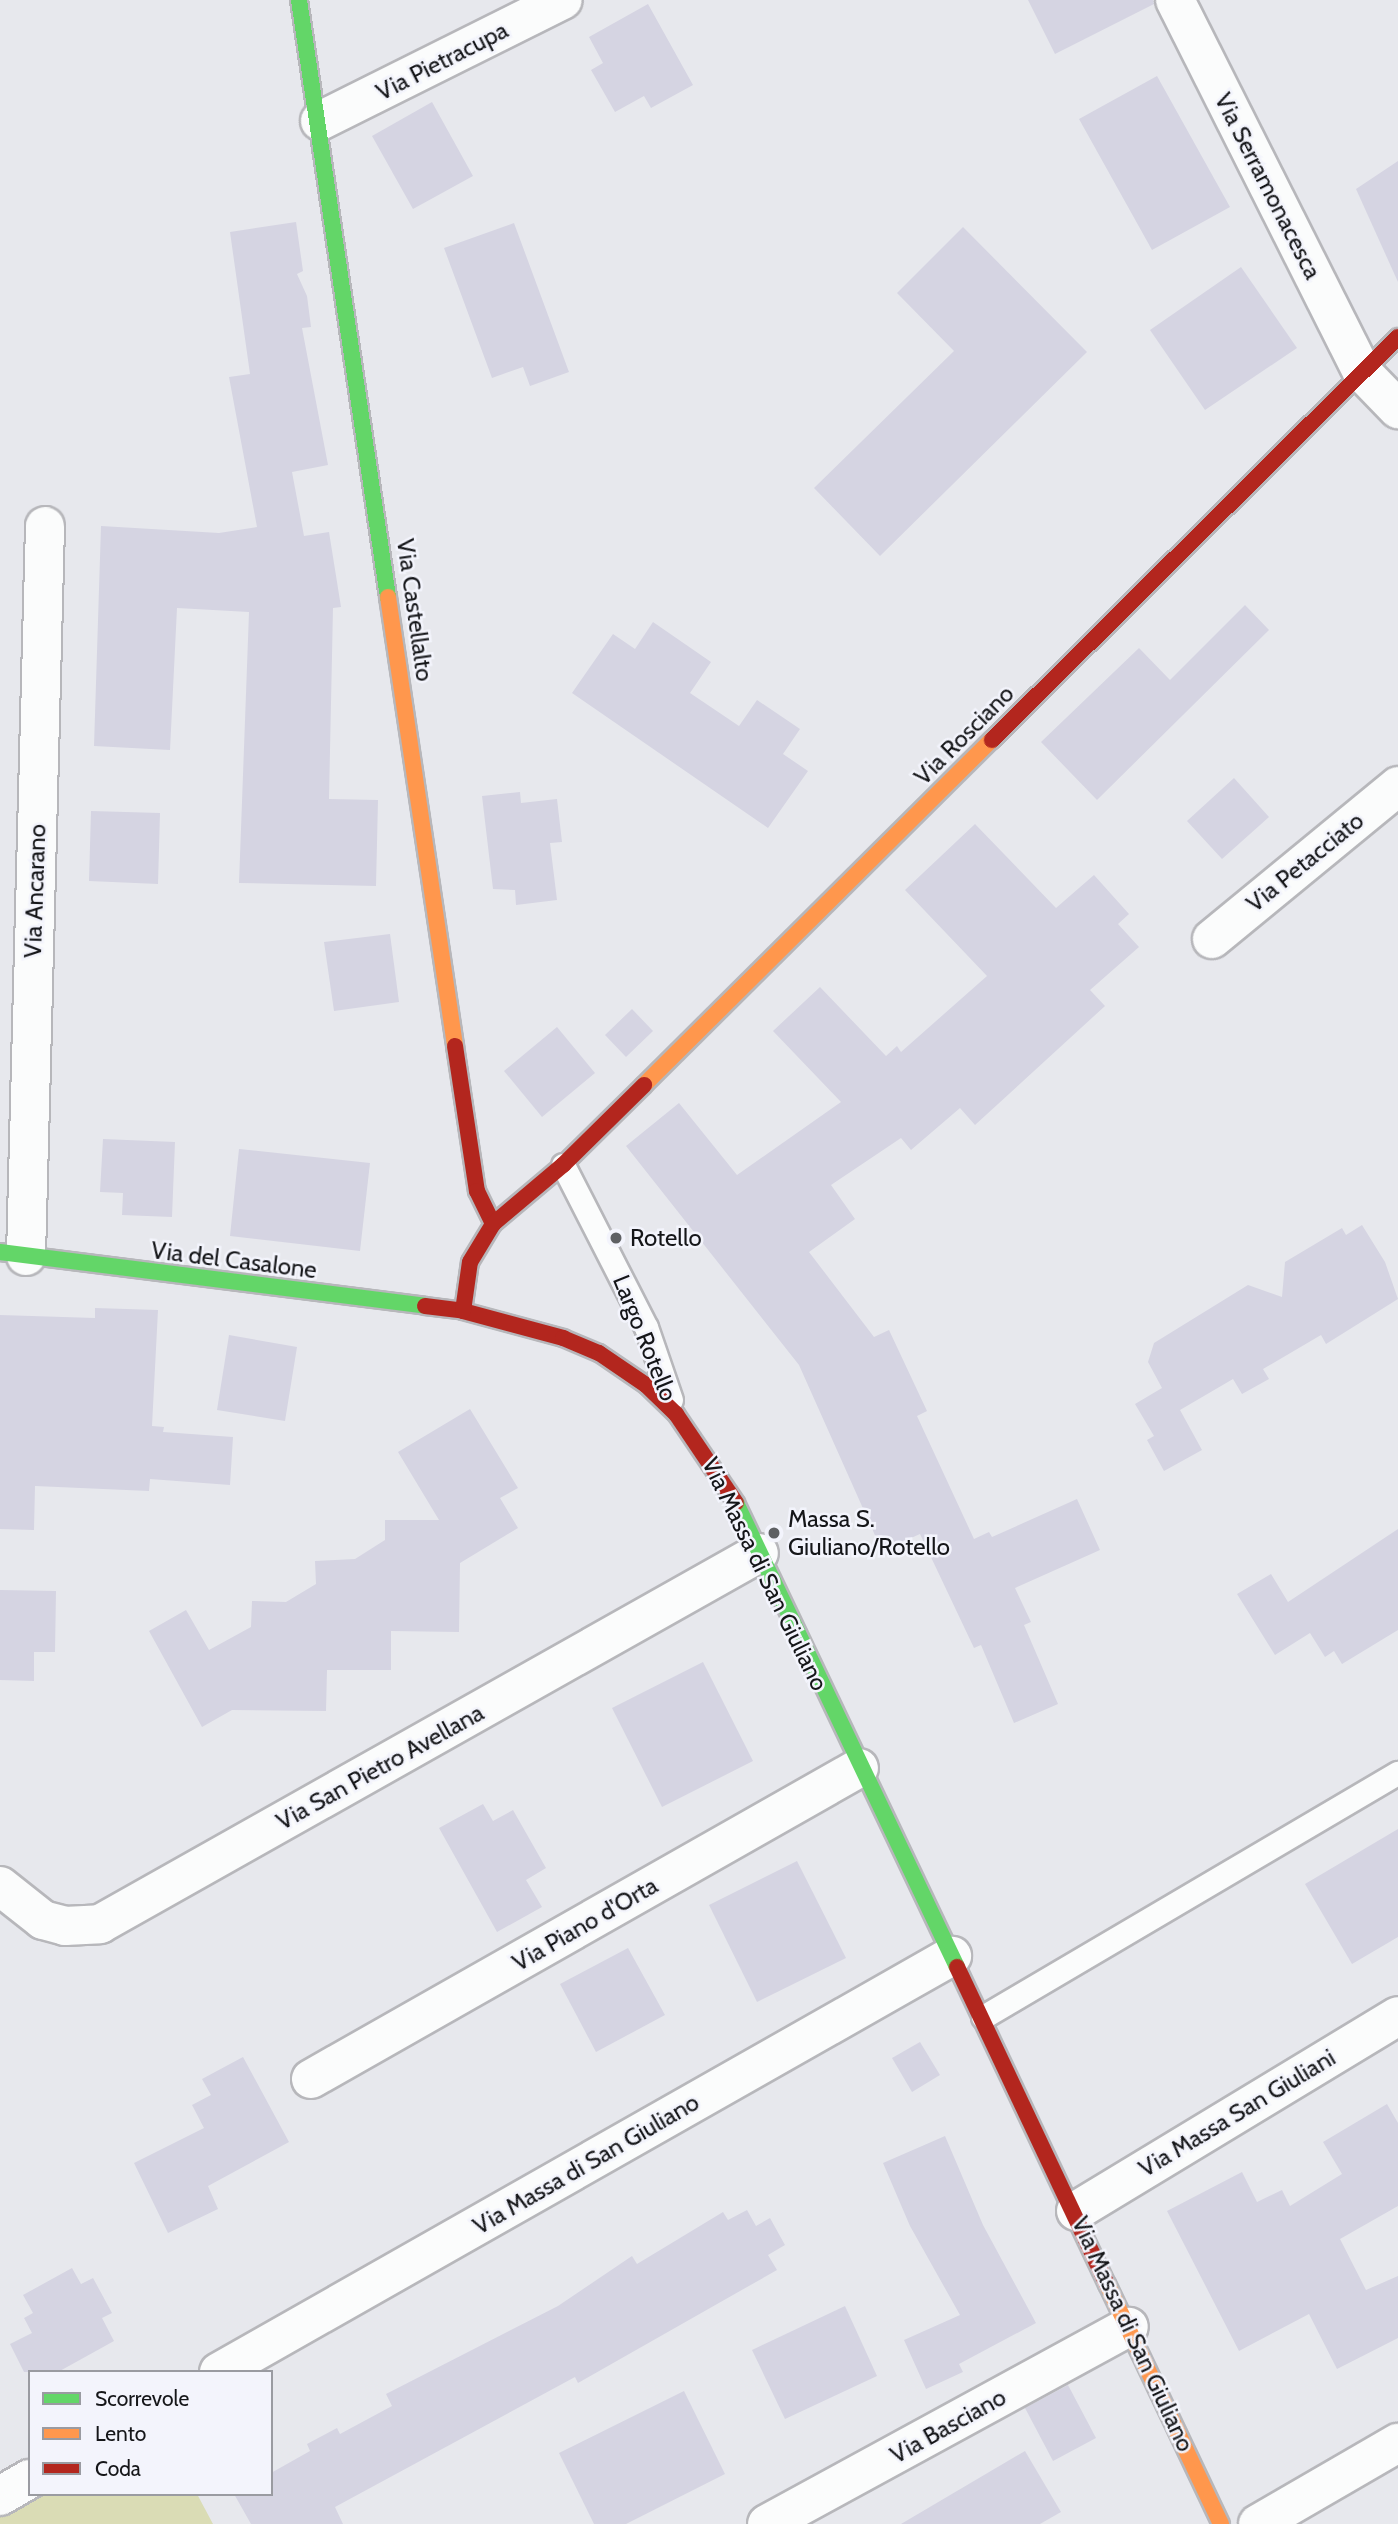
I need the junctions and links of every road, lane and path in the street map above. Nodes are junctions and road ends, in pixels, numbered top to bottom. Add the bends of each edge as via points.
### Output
1 (299, 0) edge
2 (563, 0) edge
3 (1175, 0) edge
4 (320, 121) junction
5 (1398, 337) edge
6 (1362, 372) junction
7 (1398, 409) edge
8 (45, 526) dead end
9 (1398, 786) edge
10 (1212, 939) dead end
11 (563, 1165) junction
12 (494, 1224) junction
13 (13, 1254) edge
14 (463, 1311) junction
15 (676, 1414) junction
16 (759, 1553) junction
17 (859, 1768) junction
18 (1398, 1773) edge
19 (0, 1886) edge
20 (953, 1956) junction
21 (1398, 2016) edge
22 (983, 2017) junction
23 (311, 2079) dead end
24 (1076, 2211) junction
25 (1129, 2327) junction
26 (223, 2370) edge
27 (1398, 2443) edge
28 (28, 2480) edge
29 (0, 2496) edge
30 (767, 2524) edge
31 (1221, 2524) edge
32 (1258, 2524) edge

1 - 4 street, Via Castellalto
2 - 4 street, Via Pietracupa
3 - 6 street, Via Serramonacesca
4 - 12 street, Via Castellalto via 477,1191
5 - 6 street, Via Rosciano
6 - 7 street
6 - 11 street, Via Rosciano
8 - 13 street, Via Ancarano
9 - 10 street, Via Petacciato
11 - 12 street
11 - 15 lane, Largo Rotello via 646,1328
12 - 14 street via 470,1262
13 - 14 street, Via del Casalone
14 - 15 street, Via Massa di San Giuliano via 591,1349 629,1373
15 - 16 street, Via Massa di San Giuliano via 719,1469
16 - 17 street, Via Massa di San Giuliano
16 - 19 street, Via San Pietro Avellana via 100,1924 65,1926 43,1920
17 - 20 street, Via Massa di San Giuliano
17 - 23 street, Via Piano d'Orta
18 - 22 lane
20 - 22 street, Via Massa di San Giuliano
20 - 26 street, Via Massa di San Giuliano
21 - 24 street, Via Massa San Giuliani
22 - 24 street, Via Massa di San Giuliano
24 - 25 street, Via Massa di San Giuliano
25 - 30 street, Via Basciano
25 - 31 street, Via Massa di San Giuliano
27 - 32 street
28 - 29 street

